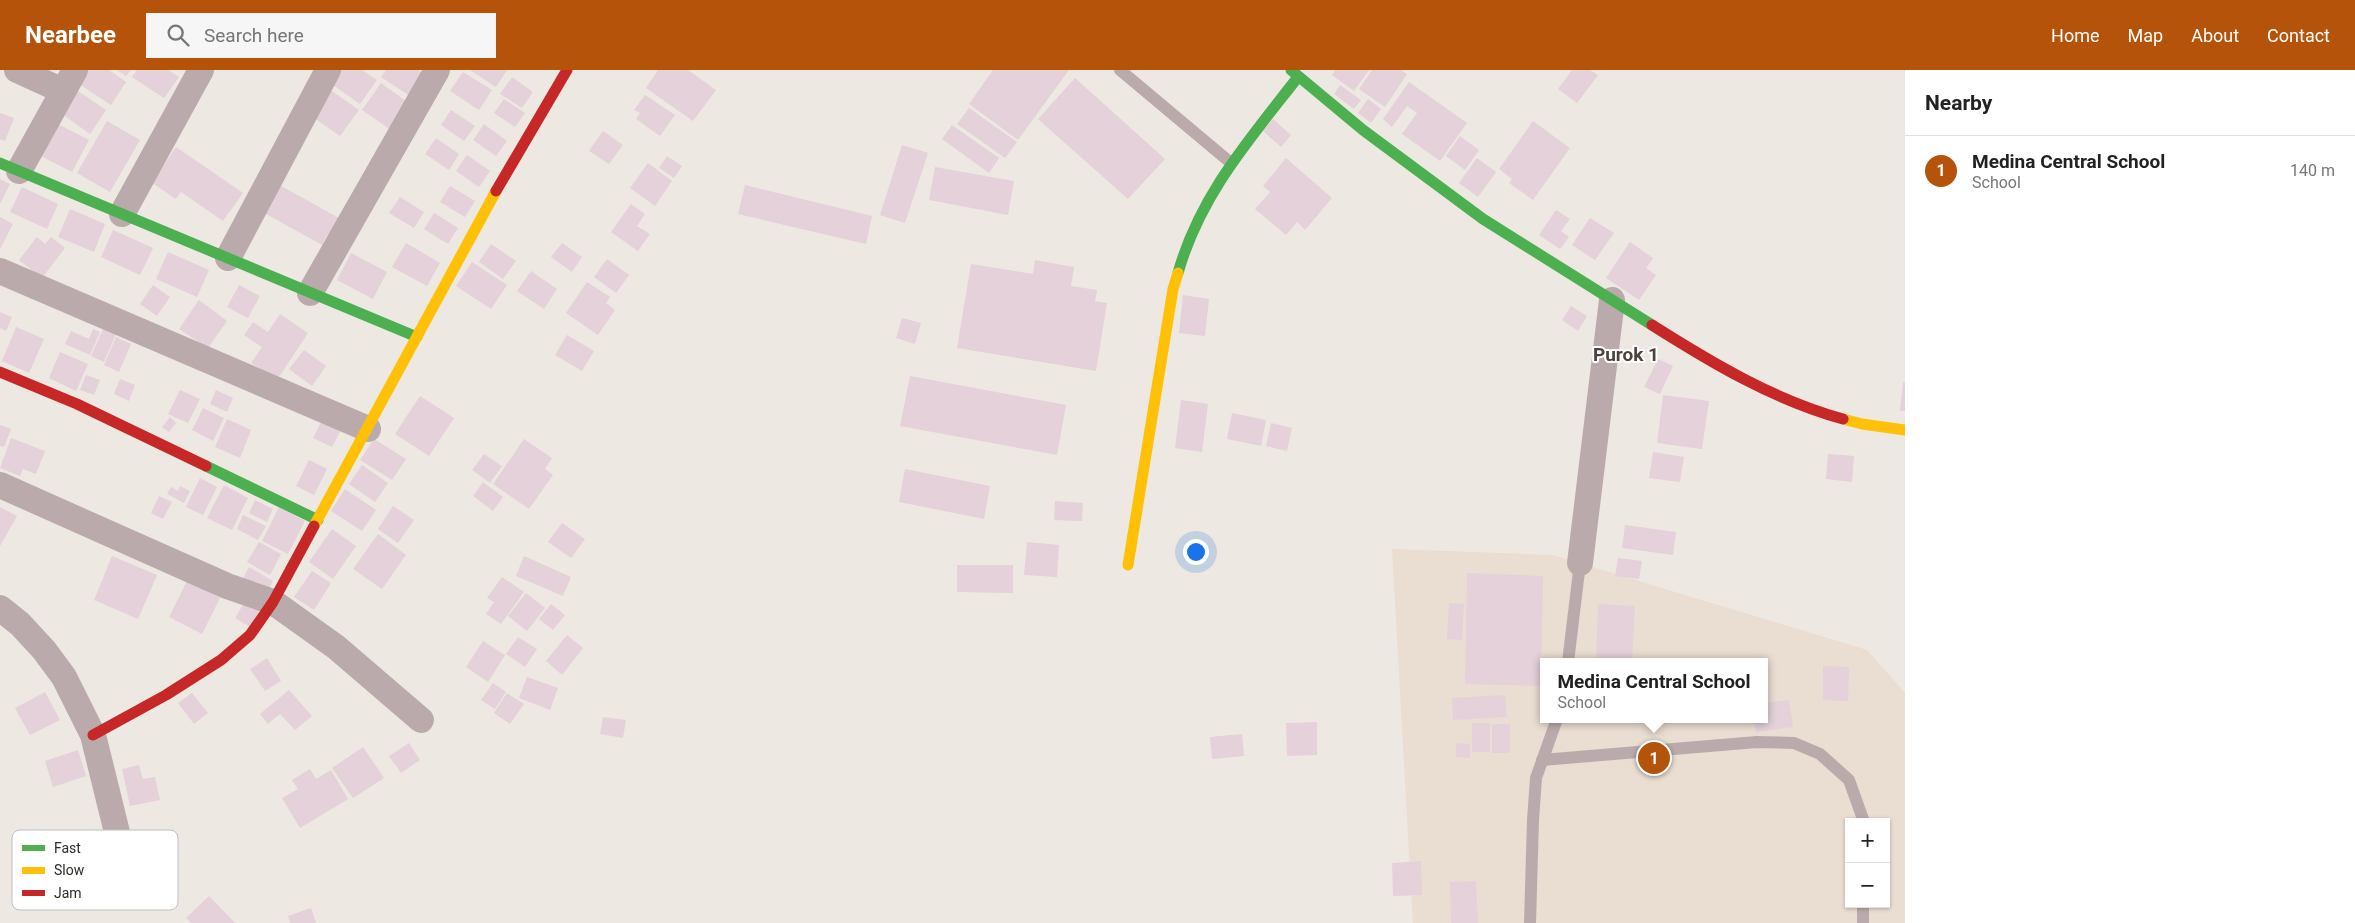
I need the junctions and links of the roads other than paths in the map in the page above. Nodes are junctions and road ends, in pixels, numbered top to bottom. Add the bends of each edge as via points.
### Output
1 (17, 70) edge
2 (202, 70) edge
3 (328, 70) edge
4 (437, 70) edge
5 (567, 70) edge
6 (1120, 70) edge
7 (1294, 73) edge
8 (69, 81) edge
9 (1230, 163) junction
10 (10, 167) edge
11 (122, 214) junction
12 (228, 258) junction
13 (0, 272) edge
14 (310, 293) junction
15 (1612, 300) junction
16 (417, 337) junction
17 (0, 372) edge
18 (368, 429) junction
19 (1905, 430) edge
20 (0, 485) edge
21 (318, 520) junction
22 (1580, 563) joint
23 (1128, 565) dead end
24 (273, 602) junction
25 (0, 608) edge
26 (1568, 658) edge
27 (421, 720) dead end
28 (1556, 723) edge
29 (94, 735) junction
30 (1542, 760) junction
31 (1863, 818) edge
32 (117, 830) edge
33 (1863, 908) edge
34 (1530, 923) edge
35 (1863, 923) edge

1 - 8 street
2 - 11 street
3 - 12 street
4 - 14 street
5 - 16 street via 500,184
6 - 9 lane
7 - 9 street
7 - 15 street via 1363,130 1483,219
8 - 10 street
9 - 23 street via 1198,216 1186,243 1173,289
10 - 11 street
11 - 12 street
12 - 14 street
13 - 18 street
14 - 16 street
15 - 19 street via 1710,361 1772,393 1835,417
15 - 22 street
16 - 18 street
17 - 21 street via 77,404
18 - 21 street
20 - 24 street via 227,586
21 - 24 street
22 - 26 lane
24 - 27 street via 336,647
24 - 29 street via 250,635 221,660
25 - 29 street via 20,624 59,670
28 - 30 lane
29 - 32 street
30 - 31 lane via 1756,742 1794,743 1820,754 1849,780
30 - 34 lane via 1534,799
33 - 35 lane

